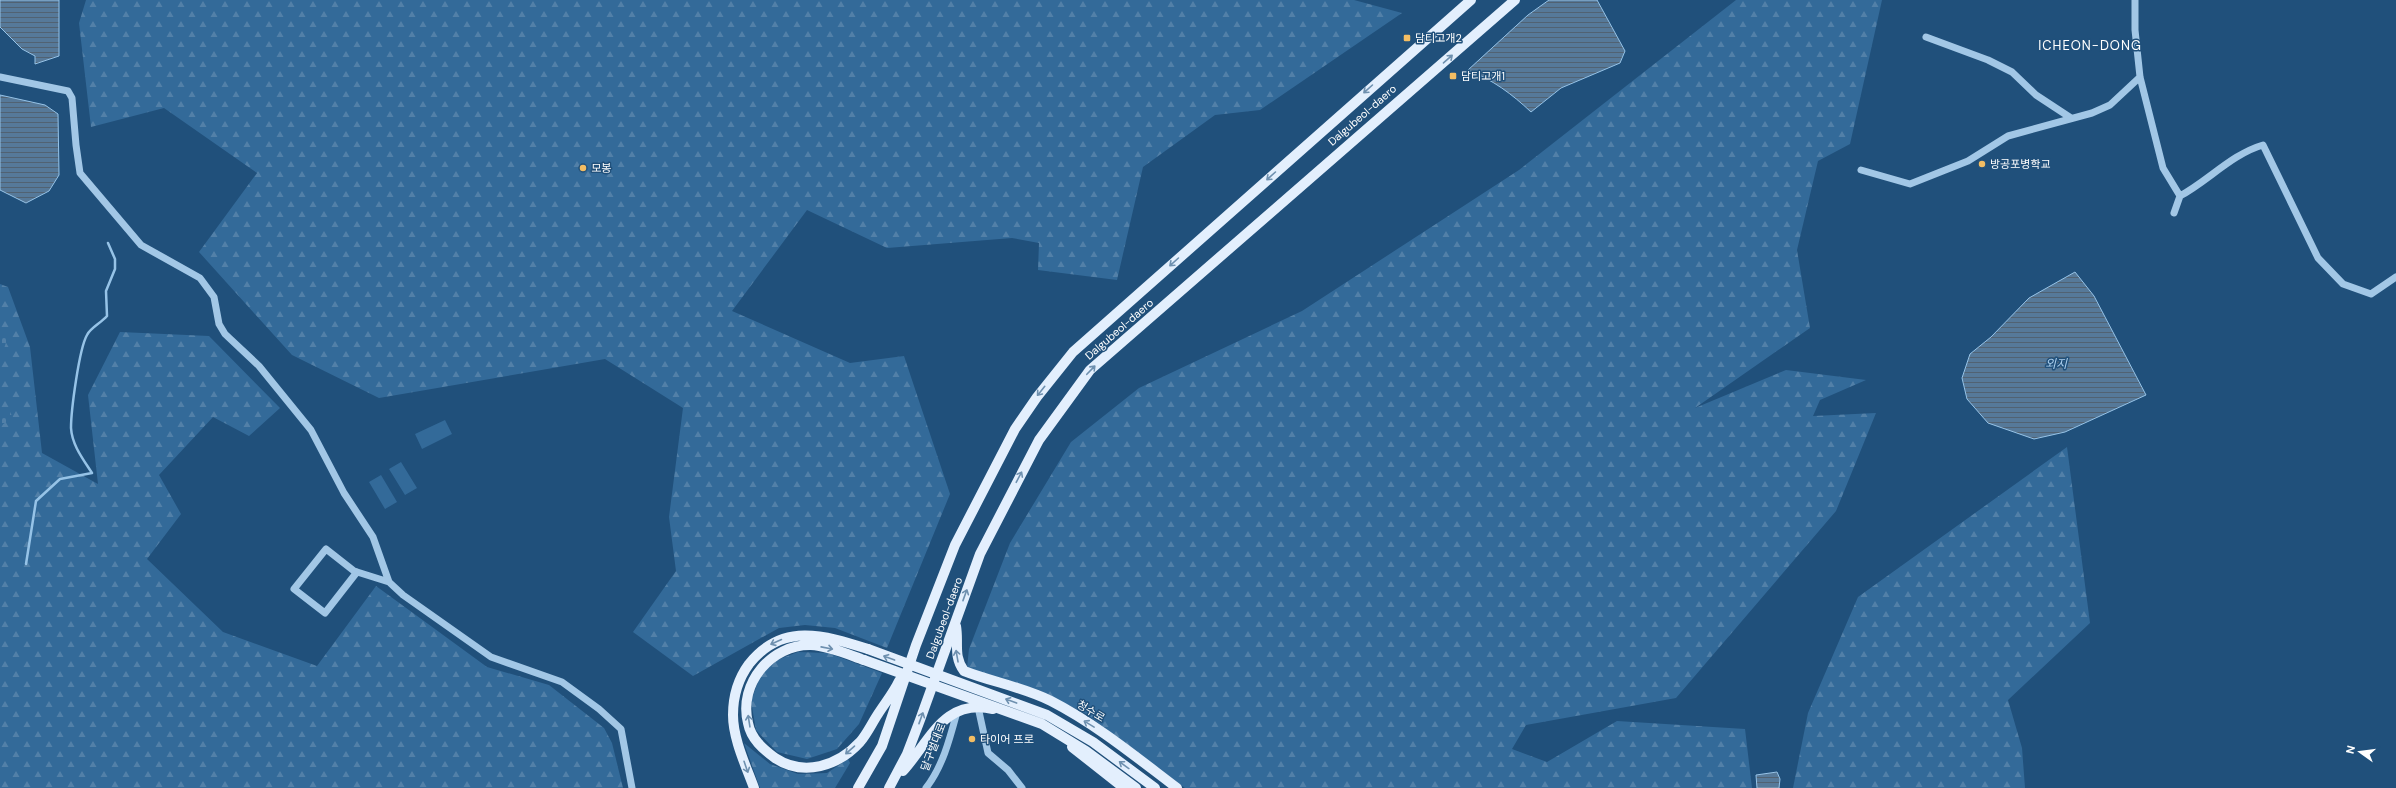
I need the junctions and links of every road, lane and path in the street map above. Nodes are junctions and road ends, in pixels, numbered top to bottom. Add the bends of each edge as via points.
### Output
1 (1471, 0) edge
2 (1515, 0) edge
3 (2135, 0) edge
4 (1926, 37) dead end
5 (0, 77) edge
6 (2140, 77) junction
7 (2071, 118) junction
8 (1861, 170) dead end
9 (2180, 196) junction
10 (2174, 212) dead end
11 (2396, 277) edge
12 (357, 572) junction
13 (389, 582) junction
14 (955, 622) junction
15 (916, 645) junction
16 (978, 707) junction
17 (957, 712) junction
18 (889, 787) edge
19 (632, 788) edge
20 (754, 788) edge
21 (858, 788) edge
22 (926, 788) edge
23 (1022, 788) edge
24 (1124, 788) edge
25 (1136, 788) edge
26 (1155, 788) edge
27 (1177, 788) edge

1 -> 15 main road, Dalgubeol-daero via 1073,352 1037,397 994,467 955,545
14 -> 2 main road, Dalgubeol-daero via 980,554 1022,471 1059,409 1090,370
3 - 6 street
4 - 7 street via 1988,60 2012,72 2036,95
5 - 13 street via 68,91 72,98 80,173 141,245 200,278 214,297 219,324 225,334 259,366 311,430 344,493 374,537
6 - 7 street via 2110,105
6 - 9 street via 2163,168
7 - 8 street via 2008,136 1968,161 1910,184
9 - 10 street
9 - 11 street via 2198,186 2248,149 2263,145 2318,258 2343,284 2371,294
12 - 12 street via 326,549 294,589 325,613
12 - 13 street
13 - 19 street via 403,595 491,657 562,682 599,710 621,729
18 -> 14 main road, Dalgubeol-daero via 918,727
27 -> 14 main road, 청수로 via 1099,730 1051,701 964,671 958,664
15 - 21 main road, Dalgubeol-daero via 882,746
15 -> 25 main road, bridge via 896,687 860,742 839,760 826,766 812,768 796,766 780,761 760,747 748,723 747,695 757,673 771,657 796,646 812,645 864,660 1042,724 1086,751
16 - 17 main road
16 - 23 street via 988,753 1008,770
16 - 24 main road via 1001,711 1034,723 1072,746
17 - 18 main road via 933,731
17 - 22 street, 달구벌대로 via 940,764
26 -> 20 main road, bridge via 1093,742 1047,715 868,649 832,638 802,635 776,640 759,652 742,674 734,697 736,735

